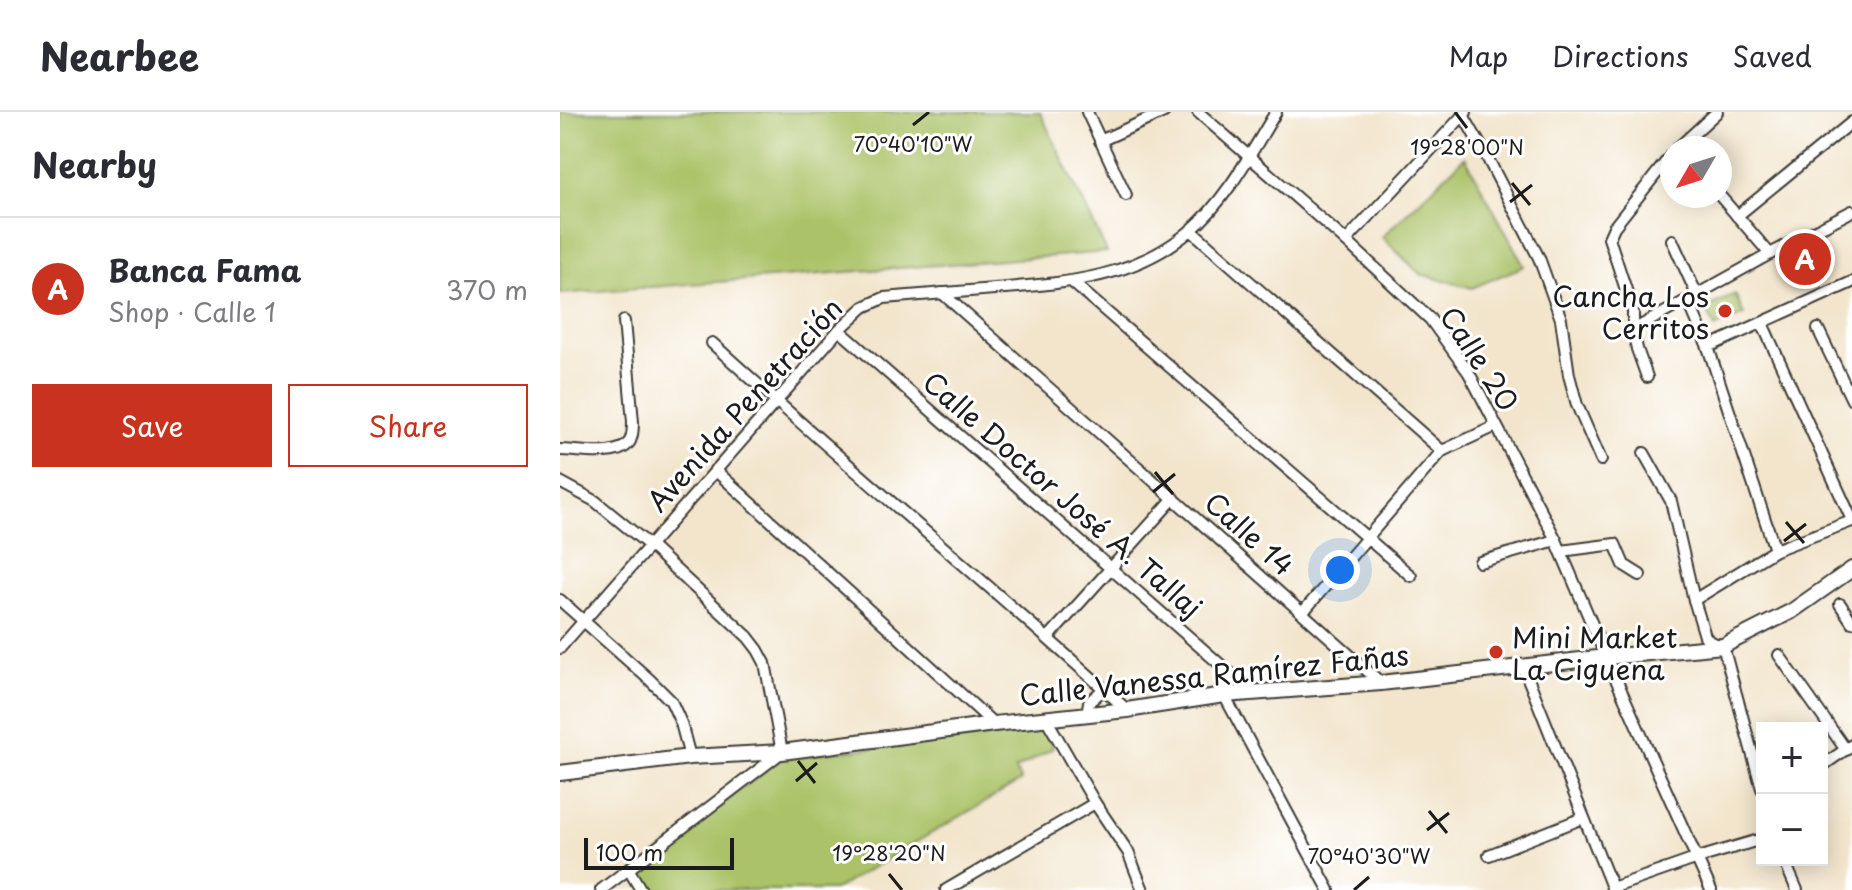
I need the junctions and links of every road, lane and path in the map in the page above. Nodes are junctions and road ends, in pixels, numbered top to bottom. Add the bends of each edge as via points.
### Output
1 (1087, 112) edge
2 (1164, 112) edge
3 (1198, 112) edge
4 (1276, 112) edge
5 (1717, 112) edge
6 (1846, 112) edge
7 (1464, 113) edge
8 (1852, 120) edge
9 (1691, 136) edge
10 (1100, 141) junction
11 (1249, 155) junction
12 (1660, 169) edge
13 (1126, 195) dead end
14 (1730, 208) edge
15 (1852, 211) edge
16 (1737, 216) junction
17 (1191, 230) junction
18 (1672, 240) dead end
19 (1346, 241) junction
20 (1770, 254) junction
21 (1072, 282) junction
22 (1852, 282) edge
23 (942, 293) junction
24 (1692, 297) junction
25 (624, 321) dead end
26 (1762, 323) junction
27 (1818, 329) dead end
28 (839, 330) junction
29 (1633, 330) junction
30 (712, 343) dead end
31 (1708, 347) junction
32 (1647, 377) dead end
33 (1852, 400) edge
34 (775, 401) junction
35 (1496, 426) junction
36 (560, 450) edge
37 (1442, 451) junction
38 (1644, 453) dead end
39 (1601, 460) dead end
40 (715, 470) junction
41 (560, 482) edge
42 (1174, 498) junction
43 (1852, 521) edge
44 (1367, 538) junction
45 (1556, 540) junction
46 (649, 545) junction
47 (1775, 550) junction
48 (1561, 551) junction
49 (1480, 562) dead end
50 (1111, 567) junction
51 (1852, 569) edge
52 (1640, 575) dead end
53 (1411, 576) dead end
54 (560, 600) edge
55 (1694, 600) junction
56 (1840, 604) dead end
57 (1303, 612) junction
58 (584, 621) junction
59 (1852, 622) edge
60 (1048, 638) junction
61 (1723, 646) junction
62 (560, 648) edge
63 (1779, 655) dead end
64 (1606, 657) junction
65 (1523, 666) junction
66 (1230, 673) junction
67 (1381, 683) junction
68 (1104, 689) junction
69 (1256, 693) junction
70 (1224, 695) junction
71 (1127, 710) junction
72 (1087, 715) junction
73 (1047, 720) junction
74 (994, 724) junction
75 (1849, 747) edge
76 (782, 752) junction
77 (690, 757) junction
78 (1828, 762) edge
79 (1756, 767) edge
80 (560, 773) edge
81 (1095, 803) junction
82 (1583, 818) junction
83 (1756, 841) edge
84 (1489, 855) dead end
85 (1698, 858) junction
86 (1787, 866) edge
87 (629, 870) junction
88 (1613, 889) edge
89 (601, 890) edge
90 (641, 890) edge
91 (946, 890) edge
92 (1143, 890) edge
93 (1329, 890) edge
94 (1711, 890) edge
95 (1797, 890) edge

1 - 10 street
2 - 10 street
3 - 11 street, Calle 20
4 - 11 street, Avenida Penetración
5 - 9 street
6 - 8 street
7 - 19 street
7 - 39 street via 1539,258 1561,319 1577,405
8 - 16 street
10 - 13 street
11 - 17 street, Avenida Penetración
11 - 19 street, Calle 20
12 - 29 street via 1609,238 1633,311
14 - 16 street
15 - 20 street
16 - 20 street
17 - 21 street, Avenida Penetración via 1159,254
17 - 37 street
18 - 24 street
19 - 35 street, Calle 20 via 1430,319 1469,373
20 - 24 street
21 - 23 street, Avenida Penetración
21 - 44 street
22 - 26 street
23 - 28 street, Avenida Penetración via 884,298 864,307
23 - 42 street, Calle 14
24 - 29 street
24 - 31 street
25 - 36 street via 632,437 620,450
26 - 31 street
26 - 43 street
27 - 33 street
28 - 34 street, Avenida Penetración
28 - 50 street, Calle Doctor José A. Tallaj
29 - 32 street
30 - 34 street
31 - 47 street
34 - 40 street, Avenida Penetración
34 - 60 street
35 - 37 street
35 - 45 street, Calle 20
37 - 44 street
38 - 55 street via 1671,501
40 - 46 street, Avenida Penetración
40 - 74 street
41 - 46 street via 595,501
42 - 50 street
42 - 57 street, Calle 14
43 - 47 street
44 - 53 street
44 - 57 street
45 - 48 street, Calle 20
45 - 49 street
46 - 58 street, Avenida Penetración
46 - 76 street via 758,650
47 - 55 street
48 - 52 street via 1615,544 1624,565
48 - 64 street, Calle 20
50 - 60 street
50 - 66 street, Calle Doctor José A. Tallaj
51 - 61 street, Calle Vanessa Ramírez Fañas via 1792,611
54 - 58 street
55 - 61 street via 1705,636
56 - 59 street
57 - 67 street, Calle 14
58 - 62 street, Avenida Penetración
58 - 77 street via 671,701
60 - 68 street
61 - 64 street, Calle Vanessa Ramírez Fañas
61 - 79 street
63 - 75 street
64 - 65 street, Calle Vanessa Ramírez Fañas
64 - 85 street, Calle 20
65 - 67 street, Calle Vanessa Ramírez Fañas
65 - 82 street
66 - 69 street, Calle Doctor José A. Tallaj
66 - 70 street
67 - 69 street, Calle Vanessa Ramírez Fañas
68 - 71 street
68 - 72 street via 1089,702
69 - 70 street, Calle Vanessa Ramírez Fañas
70 - 71 street, Calle Vanessa Ramírez Fañas
70 - 93 street
71 - 72 street, Calle Vanessa Ramírez Fañas
72 - 73 street, Calle Vanessa Ramírez Fañas
73 - 74 street, Calle Vanessa Ramírez Fañas
73 - 81 street
74 - 76 street, Calle Vanessa Ramírez Fañas
75 - 78 street
76 - 77 street, Calle Vanessa Ramírez Fañas
76 - 87 street
77 - 80 street, Calle Vanessa Ramírez Fañas
81 - 91 street
81 - 92 street via 1128,852
82 - 84 street
82 - 88 street
83 - 85 street
85 - 88 street
85 - 94 street, Calle 20
86 - 95 street
87 - 89 street
87 - 90 street

